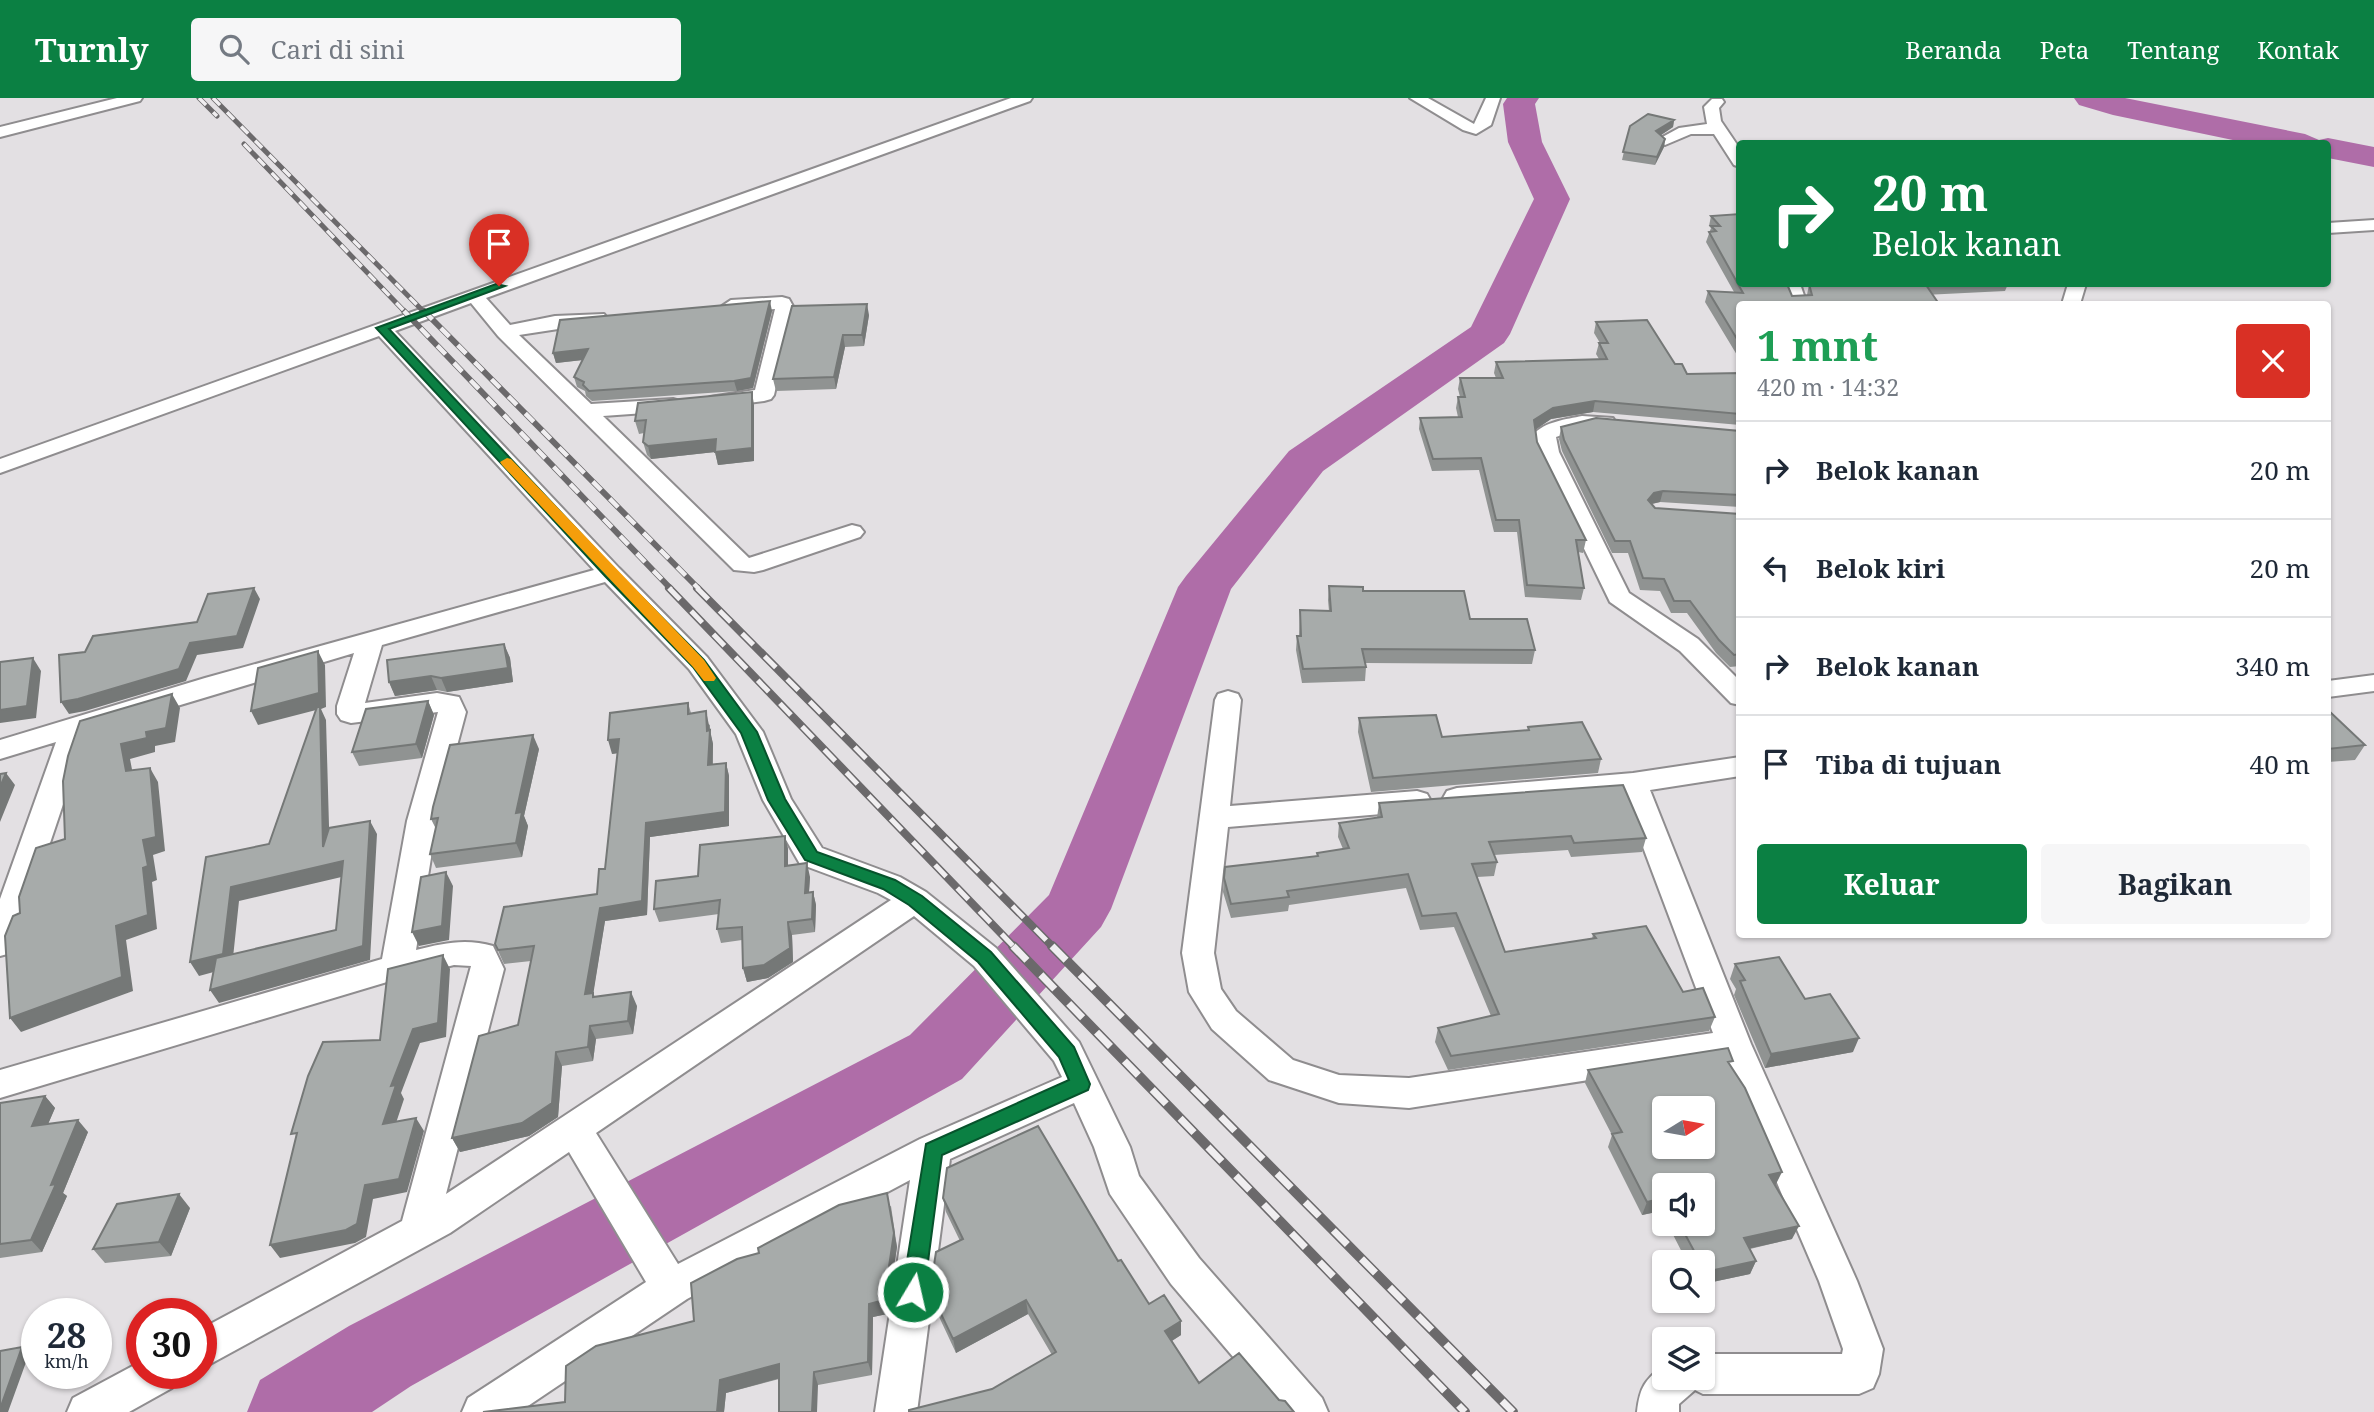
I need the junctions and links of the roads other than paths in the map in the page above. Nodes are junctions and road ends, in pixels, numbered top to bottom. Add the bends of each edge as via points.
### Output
1 (135, 98) edge
2 (1025, 98) edge
3 (1418, 98) edge
4 (1493, 98) edge
5 (1717, 102) dead end
6 (1719, 130) junction
7 (0, 132) edge
8 (1665, 140) edge
9 (1736, 156) edge
10 (2374, 225) edge
11 (2331, 228) edge
12 (474, 295) junction
13 (715, 307) edge
14 (622, 316) edge
15 (382, 328) junction
16 (505, 332) junction
17 (585, 411) junction
18 (1627, 425) edge
19 (0, 466) edge
20 (852, 532) dead end
21 (610, 573) junction
22 (370, 640) junction
23 (1734, 683) edge
24 (2374, 683) edge
25 (2331, 689) edge
26 (1228, 700) dead end
27 (74, 729) junction
28 (0, 750) edge
29 (1736, 767) edge
30 (1633, 783) junction
31 (1214, 818) junction
32 (915, 900) junction
33 (0, 944) edge
34 (397, 967) junction
35 (1734, 1044) junction
36 (1074, 1068) junction
37 (0, 1084) edge
38 (578, 1135) junction
39 (933, 1150) junction
40 (418, 1231) junction
41 (669, 1281) junction
42 (217, 1341) edge
43 (1715, 1374) edge
44 (130, 1389) edge
45 (1665, 1390) edge
46 (88, 1412) edge
47 (483, 1412) edge
48 (896, 1412) edge
49 (1307, 1412) edge
50 (1658, 1412) edge

1 - 7 street
2 - 12 street
3 - 4 street via 1476,129 1483,125
5 - 6 street via 1711,107
6 - 8 street via 1689,130
6 - 9 street
10 - 11 street
12 - 15 street
12 - 16 street
13 - 17 street via 769,302 782,303 785,308 764,395
14 - 16 street
15 - 19 street
15 - 21 street
16 - 17 street
17 - 20 street via 743,565
18 - 23 street via 1592,421 1559,427 1545,434 1548,452 1619,597
21 - 22 street
21 - 32 street via 698,663 749,732 777,800 811,856 889,885
22 - 27 street
22 - 34 street via 351,714 437,702 449,703 452,712 422,821
24 - 25 street
26 - 31 street
27 - 28 street
27 - 33 street
29 - 30 street
30 - 31 street
30 - 35 street
31 - 35 street via 1198,953 1205,992 1224,1020 1281,1070 1339,1088 1409,1093
32 - 36 street via 985,957
32 - 38 street
34 - 37 street
34 - 40 street via 470,952 482,956 488,970
35 - 43 street via 1863,1349 1859,1374
36 - 39 street
36 - 49 street via 1124,1183 1185,1271
38 - 40 street
38 - 41 street
39 - 41 street
39 - 48 street
40 - 42 street
41 - 47 street
44 - 46 street
45 - 50 street

